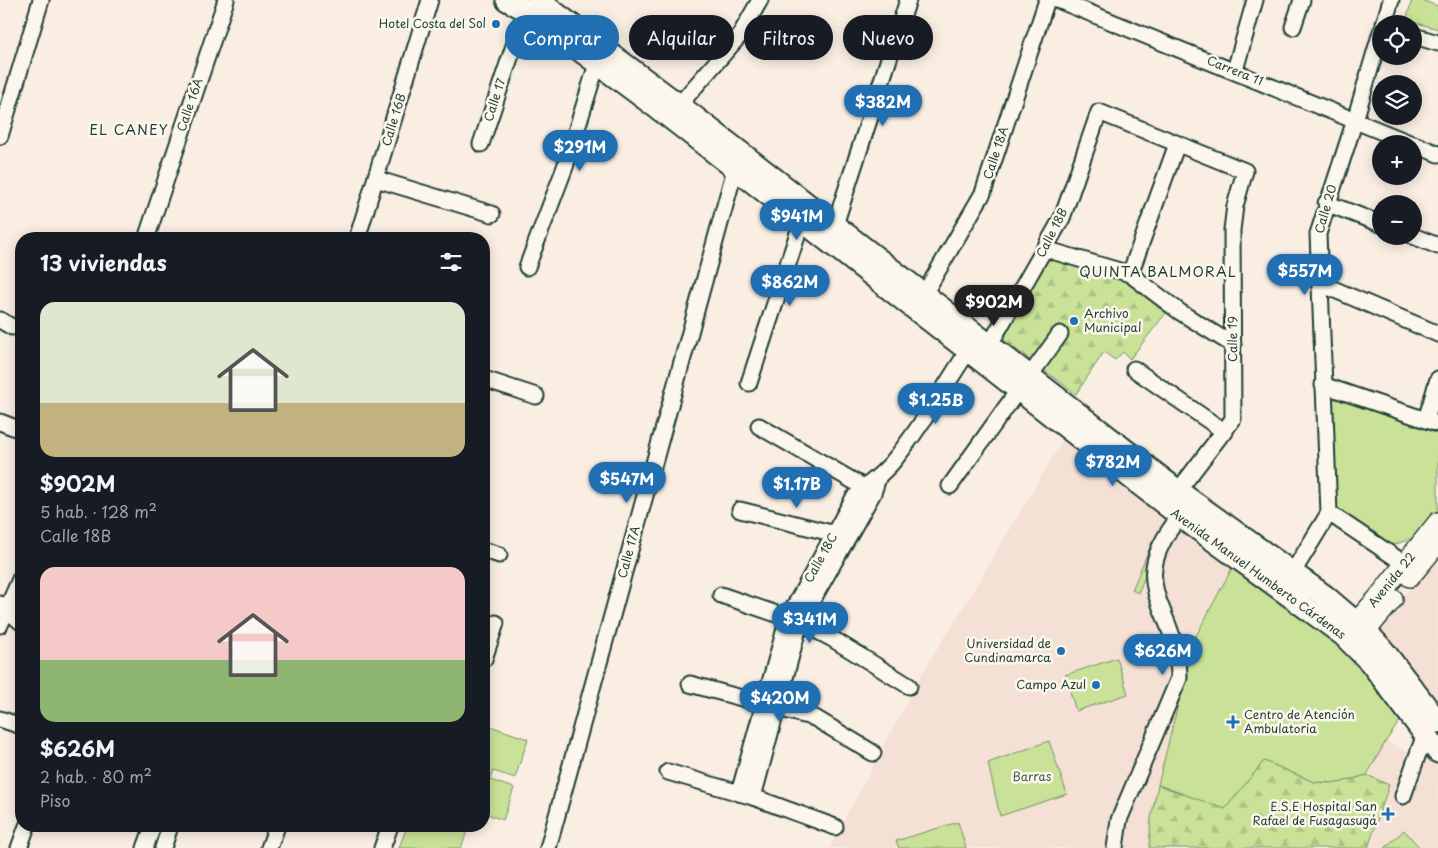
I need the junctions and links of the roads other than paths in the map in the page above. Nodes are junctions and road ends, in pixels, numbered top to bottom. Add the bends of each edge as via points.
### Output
1 (41, 0) edge
2 (226, 0) edge
3 (430, 0) edge
4 (760, 0) edge
5 (908, 0) edge
6 (1047, 0) edge
7 (1058, 0) edge
8 (1255, 0) edge
9 (1302, 0) edge
10 (1391, 0) edge
11 (519, 2) edge
12 (1387, 15) edge
13 (1293, 27) dead end
14 (1422, 38) edge
15 (1438, 43) edge
16 (1372, 62) edge
17 (597, 64) junction
18 (1235, 70) junction
19 (7, 88) edge
20 (679, 105) junction
21 (1355, 120) junction
22 (1391, 135) edge
23 (0, 136) edge
24 (481, 144) dead end
25 (1177, 144) junction
26 (1422, 148) edge
27 (1438, 154) edge
28 (735, 169) junction
29 (376, 179) junction
30 (1326, 203) junction
31 (492, 214) dead end
32 (802, 221) junction
33 (1372, 221) edge
34 (148, 232) edge
35 (359, 232) edge
36 (832, 234) junction
37 (1422, 240) edge
38 (1438, 246) edge
39 (1045, 249) junction
40 (527, 267) dead end
41 (1130, 274) junction
42 (1319, 283) junction
43 (923, 296) junction
44 (1060, 334) dead end
45 (1438, 334) edge
46 (1233, 345) junction
47 (989, 346) junction
48 (968, 351) junction
49 (1134, 369) dead end
50 (1438, 380) edge
51 (490, 381) edge
52 (749, 382) dead end
53 (1024, 383) junction
54 (1323, 384) junction
55 (536, 396) dead end
56 (0, 422) edge
57 (1432, 422) edge
58 (759, 426) dead end
59 (15, 428) edge
60 (1225, 432) junction
61 (872, 486) junction
62 (950, 486) dead end
63 (1178, 491) junction
64 (740, 510) dead end
65 (1329, 513) junction
66 (1180, 516) junction
67 (1438, 522) edge
68 (840, 535) junction
69 (1438, 543) edge
70 (490, 552) edge
71 (499, 555) dead end
72 (1405, 564) junction
73 (1293, 572) junction
74 (15, 588) edge
75 (721, 595) dead end
76 (4, 607) edge
77 (15, 617) edge
78 (794, 620) junction
79 (496, 623) dead end
80 (0, 625) edge
81 (1355, 633) junction
82 (490, 641) edge
83 (690, 684) dead end
84 (909, 686) dead end
85 (770, 705) junction
86 (0, 719) edge
87 (15, 724) edge
88 (1434, 726) edge
89 (1438, 752) edge
90 (873, 754) dead end
91 (668, 772) dead end
92 (746, 795) junction
93 (1403, 796) dead end
94 (835, 827) dead end
95 (25, 832) edge
96 (151, 832) edge
97 (168, 832) edge
98 (275, 832) edge
99 (388, 832) edge
100 (19, 848) edge
101 (145, 848) edge
102 (163, 848) edge
103 (269, 848) edge
104 (382, 848) edge
105 (548, 848) edge
106 (1115, 848) edge

1 - 19 street
2 - 34 street, Calle 16A
3 - 29 street, Calle 16B
4 - 20 street via 740,35
5 - 36 street
6 - 43 street, Calle 18A via 983,193
7 - 18 street, Carrera 11
8 - 18 street
9 - 13 street
10 - 12 street
11 - 17 main road, Avenida Manuel Humberto Cárdenas
11 - 20 main road, Avenida Manuel Humberto Cárdenas
11 - 24 street, Calle 17
14 - 15 street
16 - 21 street, Calle 20
17 - 28 main road, Avenida Manuel Humberto Cárdenas
17 - 40 street via 565,167
18 - 21 street, Carrera 11
19 - 23 street
20 - 36 main road, Avenida Manuel Humberto Cárdenas
21 - 22 street, Carrera 11
21 - 30 street, Calle 20
25 - 39 street, Calle 18B via 1099,112 1062,218
25 - 41 street
25 - 46 street, Calle 19 via 1245,171 1232,230
26 - 27 street, Carrera 11
28 - 32 main road, Avenida Manuel Humberto Cárdenas
28 - 105 street, Calle 17A
29 - 31 street
29 - 35 street, Calle 16B
30 - 33 street
30 - 42 street, Calle 20 via 1318,234
32 - 36 main road, Avenida Manuel Humberto Cárdenas
32 - 52 street
36 - 43 main road, Avenida Manuel Humberto Cárdenas
36 - 48 main road, Avenida Manuel Humberto Cárdenas
37 - 38 street
39 - 41 street
39 - 47 street, Calle 18B
41 - 46 street via 1180,312
42 - 45 street
42 - 54 street, Calle 20
43 - 47 main road, Avenida Manuel Humberto Cárdenas
44 - 53 street
46 - 60 street, Calle 19 via 1233,419
47 - 53 main road, Avenida Manuel Humberto Cárdenas
48 - 53 main road, Avenida Manuel Humberto Cárdenas
48 - 61 street, Calle 18C via 895,459
49 - 60 street
50 - 57 street
51 - 55 street
53 - 62 street
53 - 63 main road, Avenida Manuel Humberto Cárdenas
53 - 66 main road, Avenida Manuel Humberto Cárdenas
54 - 57 street
54 - 65 street, Calle 20
56 - 59 street
58 - 61 street
60 - 63 street, Calle 19
61 - 68 street, Calle 18C via 853,499
63 - 73 main road, Avenida Manuel Humberto Cárdenas
64 - 68 street
65 - 72 street
65 - 73 street
66 - 81 main road, Avenida Manuel Humberto Cárdenas
66 - 106 street via 1154,561 1152,580 1174,639 1179,678 1120,820
67 - 72 street, Avenida 22
68 - 78 street, Calle 18C
69 - 81 street, Avenida 22
70 - 71 street
72 - 81 street, Avenida 22
73 - 81 main road, Avenida Manuel Humberto Cárdenas
74 - 76 street
75 - 78 street
76 - 77 street
76 - 80 street
78 - 84 street via 831,638
78 - 85 street, Calle 18C
79 - 82 street
81 - 88 main road, Avenida Manuel Humberto Cárdenas via 1406,707
83 - 85 street
85 - 90 street via 815,718
85 - 92 street, Calle 18C
86 - 87 street
88 - 89 main road, Avenida Manuel Humberto Cárdenas
88 - 93 street
91 - 92 street
92 - 94 street
95 - 100 street
96 - 101 street
97 - 102 street
98 - 103 street
99 - 104 street

